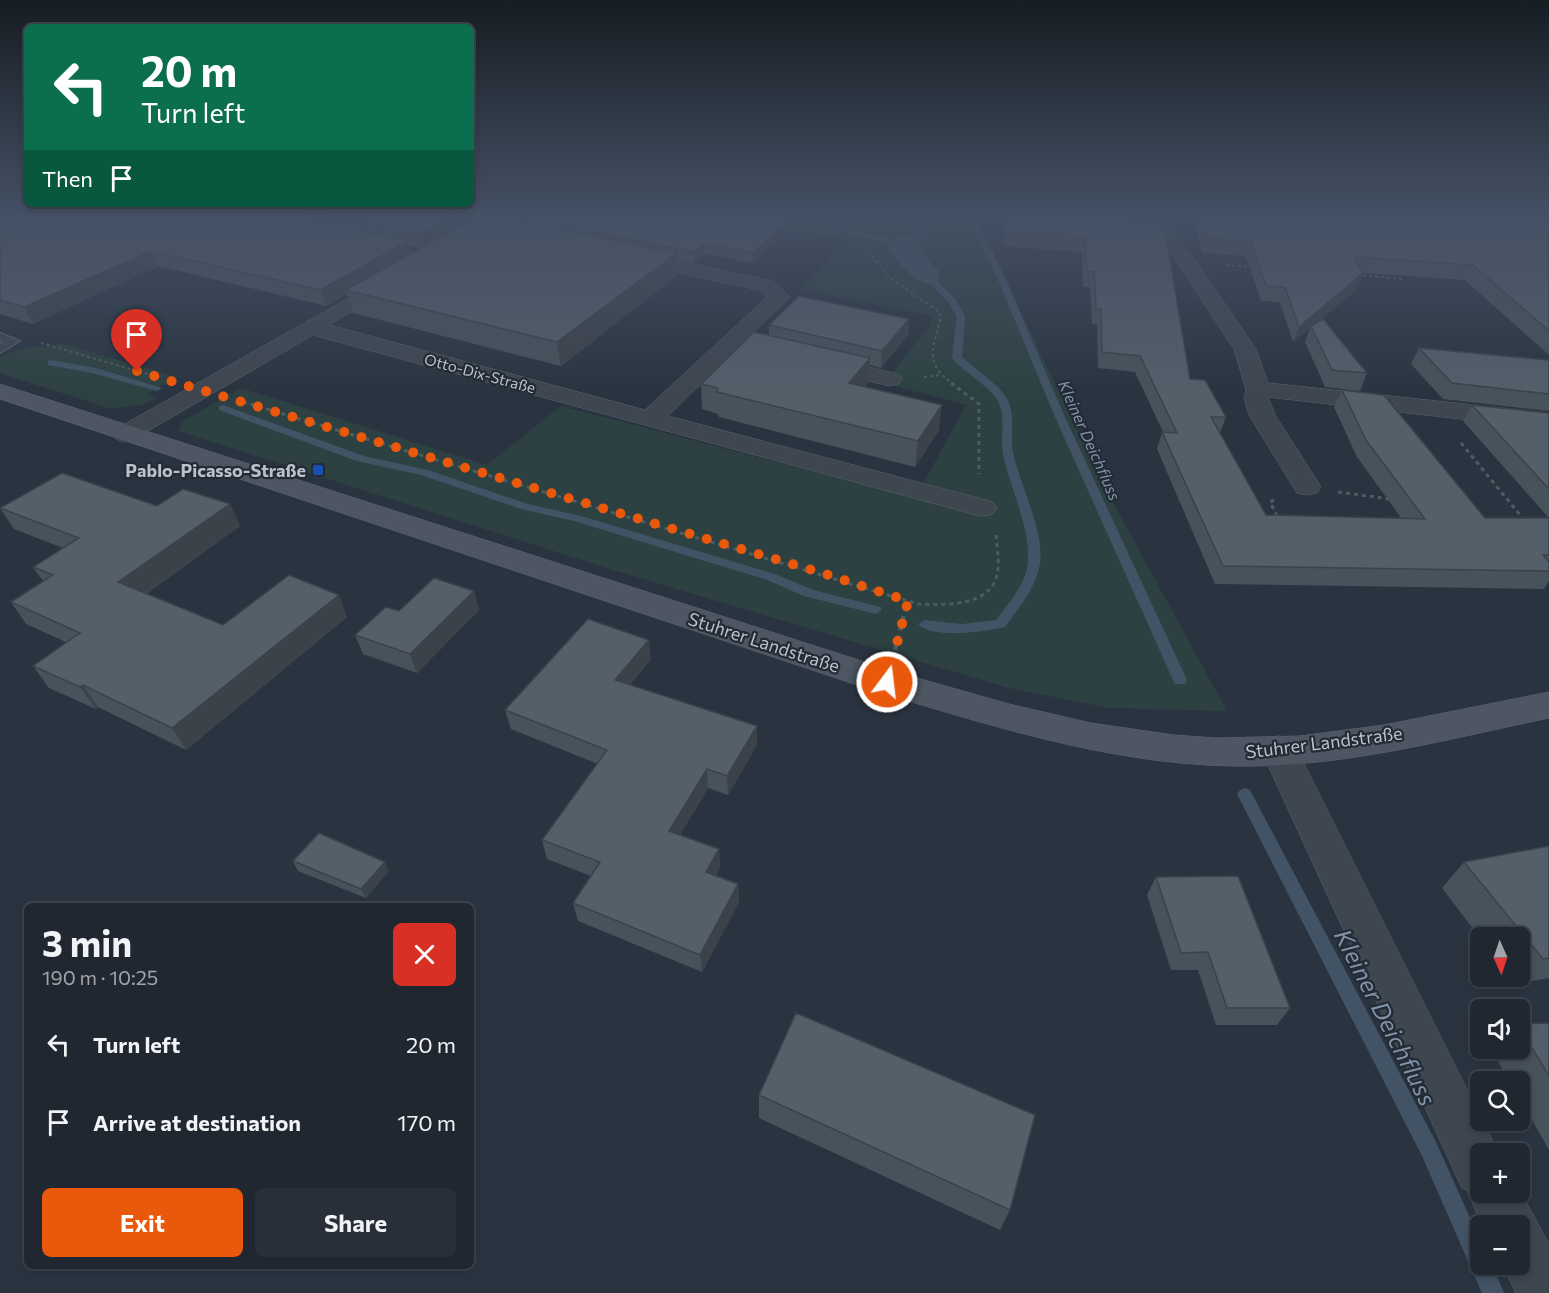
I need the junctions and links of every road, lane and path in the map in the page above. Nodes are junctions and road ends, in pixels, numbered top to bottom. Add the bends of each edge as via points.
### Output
1 (709, 273) edge
2 (886, 273) edge
3 (1194, 273) edge
4 (402, 274) edge
5 (1357, 275) edge
6 (1403, 279) edge
7 (309, 327) junction
8 (0, 338) edge
9 (14, 342) junction
10 (731, 342) junction
11 (753, 347) edge
12 (0, 349) edge
13 (799, 358) edge
14 (890, 379) dead end
15 (199, 389) junction
16 (1258, 389) junction
17 (0, 391) edge
18 (1432, 408) junction
19 (651, 418) junction
20 (1549, 421) edge
21 (125, 434) junction
22 (1307, 487) junction
23 (1394, 500) edge
24 (983, 508) junction
25 (1281, 522) edge
26 (1527, 522) edge
27 (908, 601) junction
28 (887, 682) junction
29 (1549, 705) edge
30 (1279, 750) junction
31 (1470, 1149) edge
32 (1530, 1264) edge
33 (1545, 1293) edge

1 - 10 street via 766,285 779,297
2 - 24 path via 941,315 933,367 979,404
3 - 16 street via 1245,349
4 - 7 street
5 - 6 path
7 - 15 street
7 - 19 street, Otto-Dix-Straße
8 - 9 lane
9 - 12 lane
9 - 15 path via 48,345
10 - 11 street
10 - 19 street
13 - 14 street
15 - 21 street
15 - 27 path
16 - 18 street
16 - 22 street via 1256,398 1262,415
17 - 21 main road, Stuhrer Landstraße
18 - 20 street
18 - 26 path
19 - 24 street, Otto-Dix-Straße
21 - 28 main road, Stuhrer Landstraße
22 - 23 path
22 - 25 path via 1270,502
24 - 27 path via 996,535 997,557 995,581 986,593 940,606
27 - 28 path
28 - 30 main road, Stuhrer Landstraße via 1022,722 1100,739 1216,752
29 - 30 main road, Stuhrer Landstraße via 1380,737
30 - 31 street
32 - 33 street

